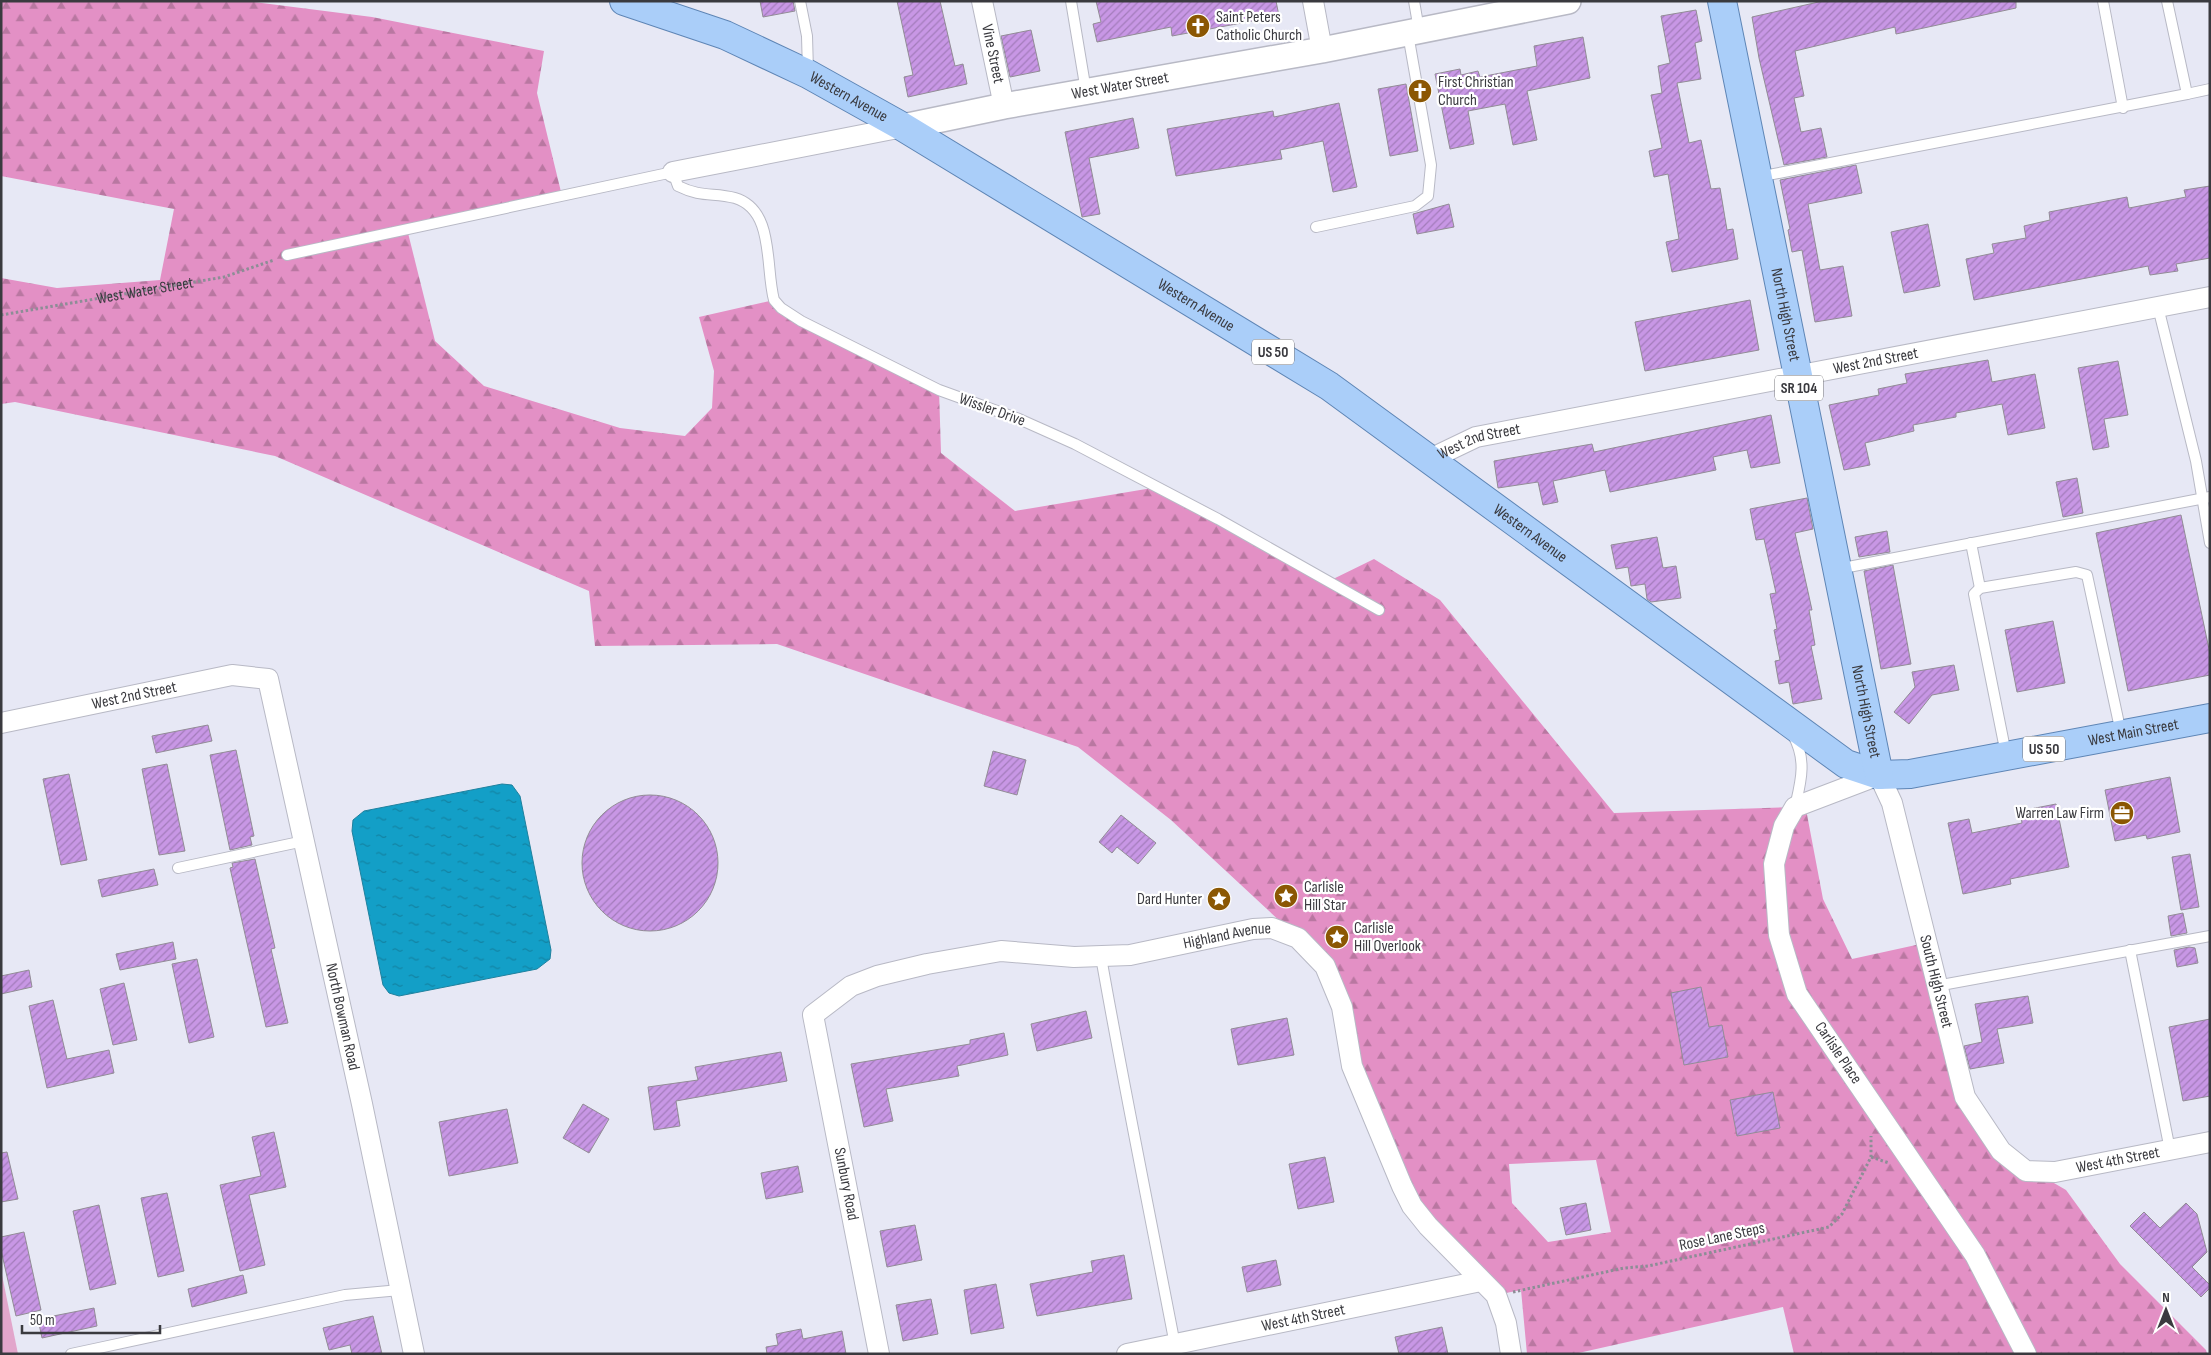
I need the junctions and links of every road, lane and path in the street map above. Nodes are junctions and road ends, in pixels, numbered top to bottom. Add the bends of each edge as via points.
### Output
1 (800, 1) edge
2 (982, 1) edge
3 (1071, 1) edge
4 (1312, 1) edge
5 (1414, 1) edge
6 (1568, 1) edge
7 (1722, 1) edge
8 (2103, 1) edge
9 (2168, 1) edge
10 (626, 2) edge
11 (1521, 6) edge
12 (1413, 32) junction
13 (1322, 50) junction
14 (808, 74) junction
15 (2210, 89) edge
16 (1087, 92) junction
17 (2186, 94) junction
18 (1004, 106) junction
19 (2123, 108) junction
20 (903, 127) junction
21 (673, 172) junction
22 (1756, 178) junction
23 (1316, 227) dead end
24 (287, 255) joint
25 (2210, 297) edge
26 (2158, 307) junction
27 (1, 315) edge
28 (1796, 376) junction
29 (1428, 460) junction
30 (2206, 498) edge
31 (1971, 543) junction
32 (2210, 543) edge
33 (1837, 569) junction
34 (1980, 588) junction
35 (1379, 610) dead end
36 (268, 679) joint
37 (1782, 717) junction
38 (2210, 718) edge
39 (1, 722) edge
40 (2121, 734) junction
41 (2006, 756) junction
42 (1879, 775) junction
43 (1795, 807) junction
44 (304, 841) junction
45 (178, 868) dead end
46 (2210, 936) edge
47 (2130, 950) junction
48 (1101, 957) junction
49 (1936, 986) junction
50 (813, 1015) joint
51 (1880, 1115) junction
52 (2210, 1142) edge
53 (2170, 1150) junction
54 (2026, 1170) joint
55 (1481, 1281) junction
56 (400, 1290) junction
57 (1496, 1295) junction
58 (1175, 1344) junction
59 (72, 1354) edge
60 (414, 1354) edge
61 (879, 1354) edge
62 (1127, 1354) edge
63 (1511, 1354) edge
64 (2026, 1354) edge

1 - 14 lane via 807,36
2 - 18 street, Vine Street
3 - 16 lane
4 - 13 street
5 - 12 lane
6 - 11 street, West Water Street
7 - 22 main road, North High Street / SR 104
8 - 19 lane
9 - 17 lane
10 - 14 main road, Western Avenue / US 50 via 725,35
11 - 12 street, West Water Street
12 - 13 street, West Water Street
12 - 23 lane via 1431,165 1428,196 1415,206
13 - 16 street, West Water Street
14 - 20 main road, Western Avenue / US 50
15 - 17 lane
16 - 18 street, West Water Street
17 - 19 lane
18 - 20 street, West Water Street
19 - 22 lane
20 - 21 street, West Water Street
20 - 29 main road, Western Avenue / US 50 via 1329,386
21 - 24 lane
21 - 35 lane, Wissler Drive via 678,186 694,194 733,197 748,203 757,213 764,229 774,300 801,321 939,390 1076,444
22 - 28 main road, North High Street / SR 104
24 - 27 path, West Water Street via 224,277
25 - 26 street, West 2nd Street
26 - 28 street, West 2nd Street
26 - 30 lane
28 - 29 street, West 2nd Street via 1476,437
28 - 33 main road, North High Street / SR 104
29 - 37 main road, Western Avenue / US 50
30 - 31 lane
30 - 32 lane
31 - 33 lane
31 - 34 lane
33 - 42 main road, North High Street / SR 104
34 - 40 lane via 2076,572 2088,575
34 - 41 lane via 1974,594
36 - 39 street, West 2nd Street via 232,675
36 - 44 street, North Bowman Road
37 - 42 main road, Western Avenue / US 50 via 1846,764
37 - 43 lane via 1801,750 1802,770
38 - 40 main road, West Main Street / US 50
40 - 41 main road, West Main Street / US 50
41 - 42 main road, West Main Street / US 50 via 1910,774
42 - 43 street
42 - 49 street, South High Street via 1892,802
43 - 51 street, Carlisle Place via 1784,826 1774,864 1779,935 1797,994
44 - 45 lane
44 - 56 street, North Bowman Road
46 - 47 lane
47 - 49 lane
47 - 53 lane
48 - 50 street, Highland Avenue via 1001,951 928,964 850,986
48 - 55 street, Highland Avenue via 1130,956 1253,928 1272,928 1298,938 1325,966 1335,986 1342,1006 1352,1066 1412,1206
48 - 58 lane
49 - 54 street, South High Street via 1965,1097 2002,1151
50 - 61 street, Sunbury Road
51 - 57 path, Rose Lane Steps via 1871,1135 1871,1157 1842,1214 1829,1227
51 - 64 street, Carlisle Place via 1975,1255
52 - 53 street, West 4th Street
53 - 54 street, West 4th Street via 2055,1172
55 - 57 street, Highland Avenue
55 - 58 street, West 4th Street
56 - 59 lane via 344,1295
56 - 60 street, North Bowman Road
57 - 63 street, Highland Avenue via 1506,1324
58 - 62 street, West 4th Street

